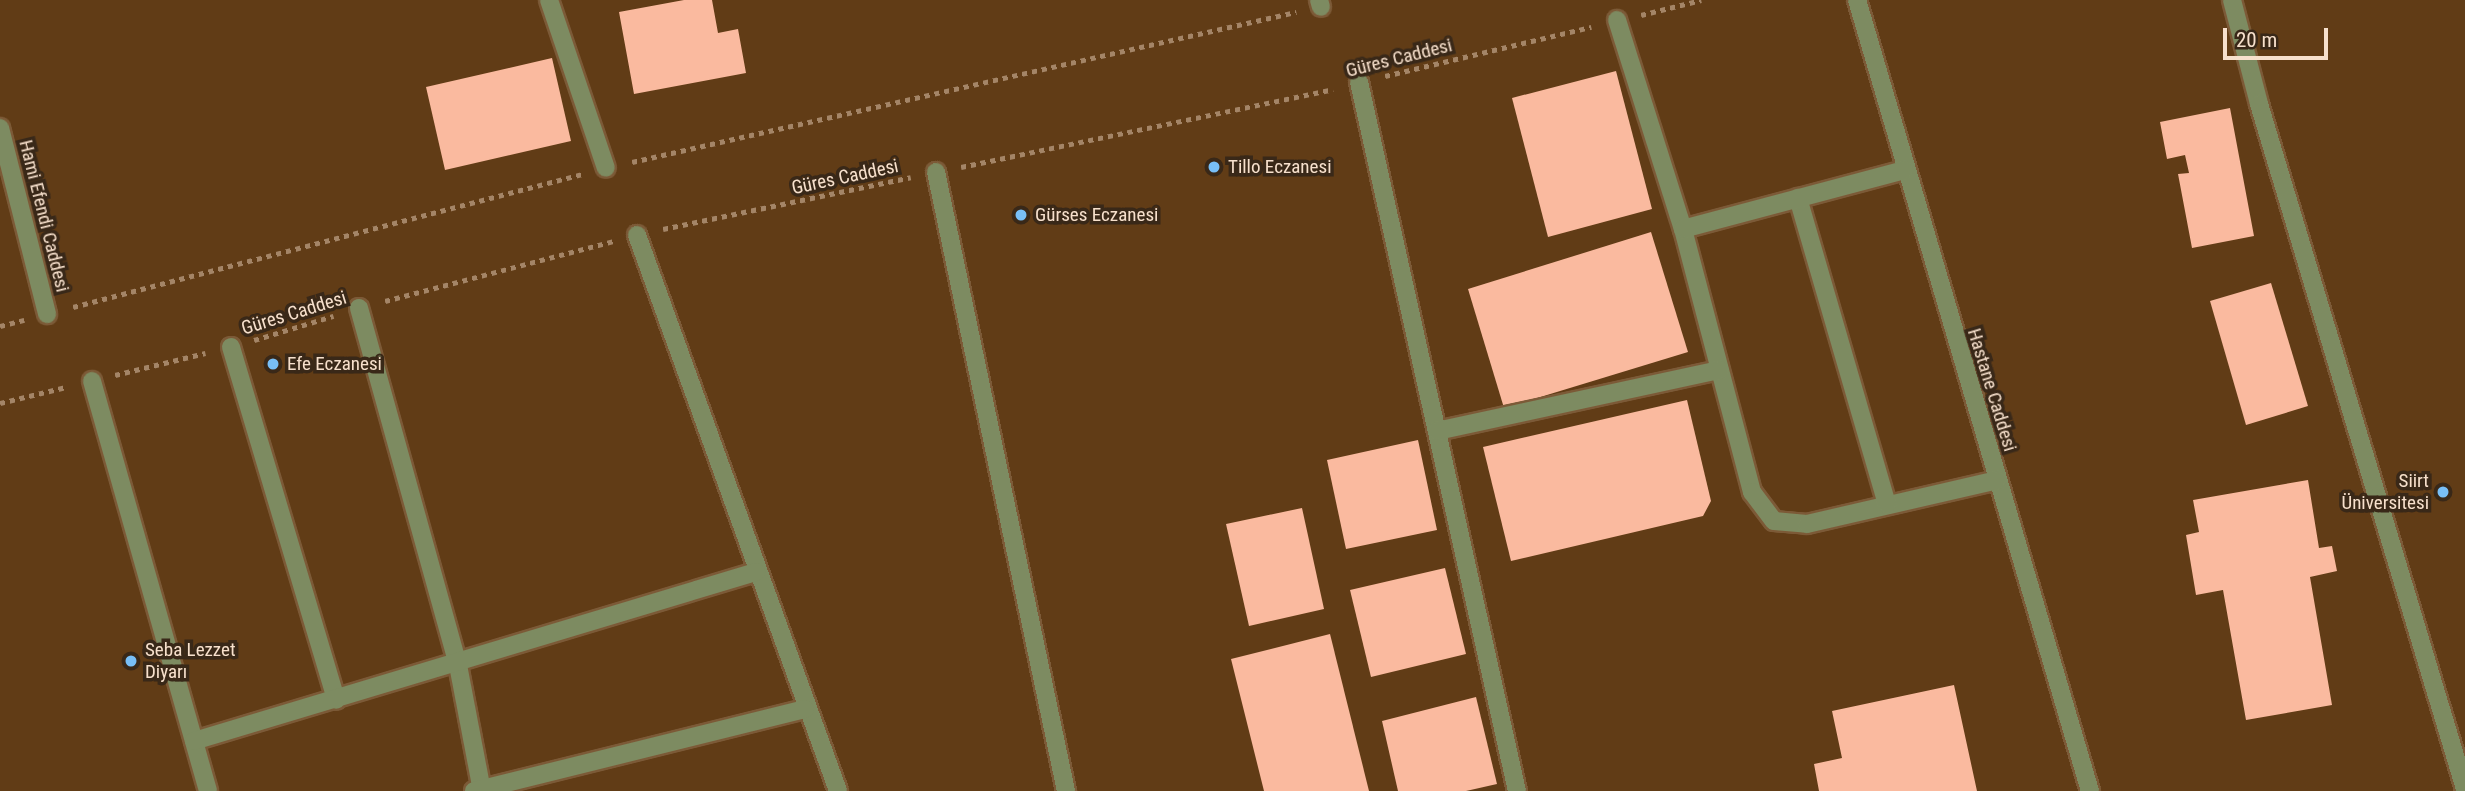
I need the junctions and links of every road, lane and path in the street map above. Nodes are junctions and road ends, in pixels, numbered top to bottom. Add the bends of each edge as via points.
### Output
1 (549, 0) edge
2 (1701, 0) edge
3 (1857, 0) edge
4 (2232, 0) edge
5 (1320, 3) edge
6 (1617, 20) junction
7 (1359, 82) junction
8 (0, 128) edge
9 (606, 168) junction
10 (1904, 170) junction
11 (936, 172) junction
12 (1798, 198) junction
13 (1683, 229) junction
14 (637, 234) junction
15 (359, 308) junction
16 (47, 314) junction
17 (0, 326) edge
18 (231, 347) junction
19 (1720, 370) junction
20 (92, 381) junction
21 (0, 403) edge
22 (1437, 431) junction
23 (1997, 480) junction
24 (1887, 504) junction
25 (756, 572) junction
26 (458, 665) junction
27 (336, 700) junction
28 (805, 709) junction
29 (194, 741) junction
30 (2465, 789) edge
31 (480, 790) edge
32 (208, 791) edge
33 (838, 791) edge
34 (1066, 791) edge
35 (1517, 791) edge
36 (2090, 791) edge

1 - 9 street
2 - 6 path, Güres Caddesi
3 - 10 street, Hastane Caddesi
4 - 30 street via 2259,104
5 - 9 path
6 - 7 path, Güres Caddesi
6 - 13 street
7 - 11 path, Güres Caddesi
7 - 22 street
8 - 16 street, Hami Efendi Caddesi
9 - 16 path
10 - 12 street
10 - 23 street, Hastane Caddesi
11 - 14 path, Güres Caddesi
11 - 34 street
12 - 13 street
12 - 24 street
13 - 19 street
14 - 15 path, Güres Caddesi
14 - 25 street
15 - 18 path, Güres Caddesi
15 - 26 street
16 - 17 path
18 - 20 path, Güres Caddesi
18 - 27 street
19 - 22 street
19 - 24 street via 1752,492 1774,521 1807,524
20 - 21 path, Güres Caddesi
20 - 29 street
22 - 35 street
23 - 24 street
23 - 36 street, Hastane Caddesi
25 - 26 street
25 - 28 street
26 - 27 street
26 - 31 street
27 - 29 street
28 - 31 street
28 - 33 street
29 - 32 street

